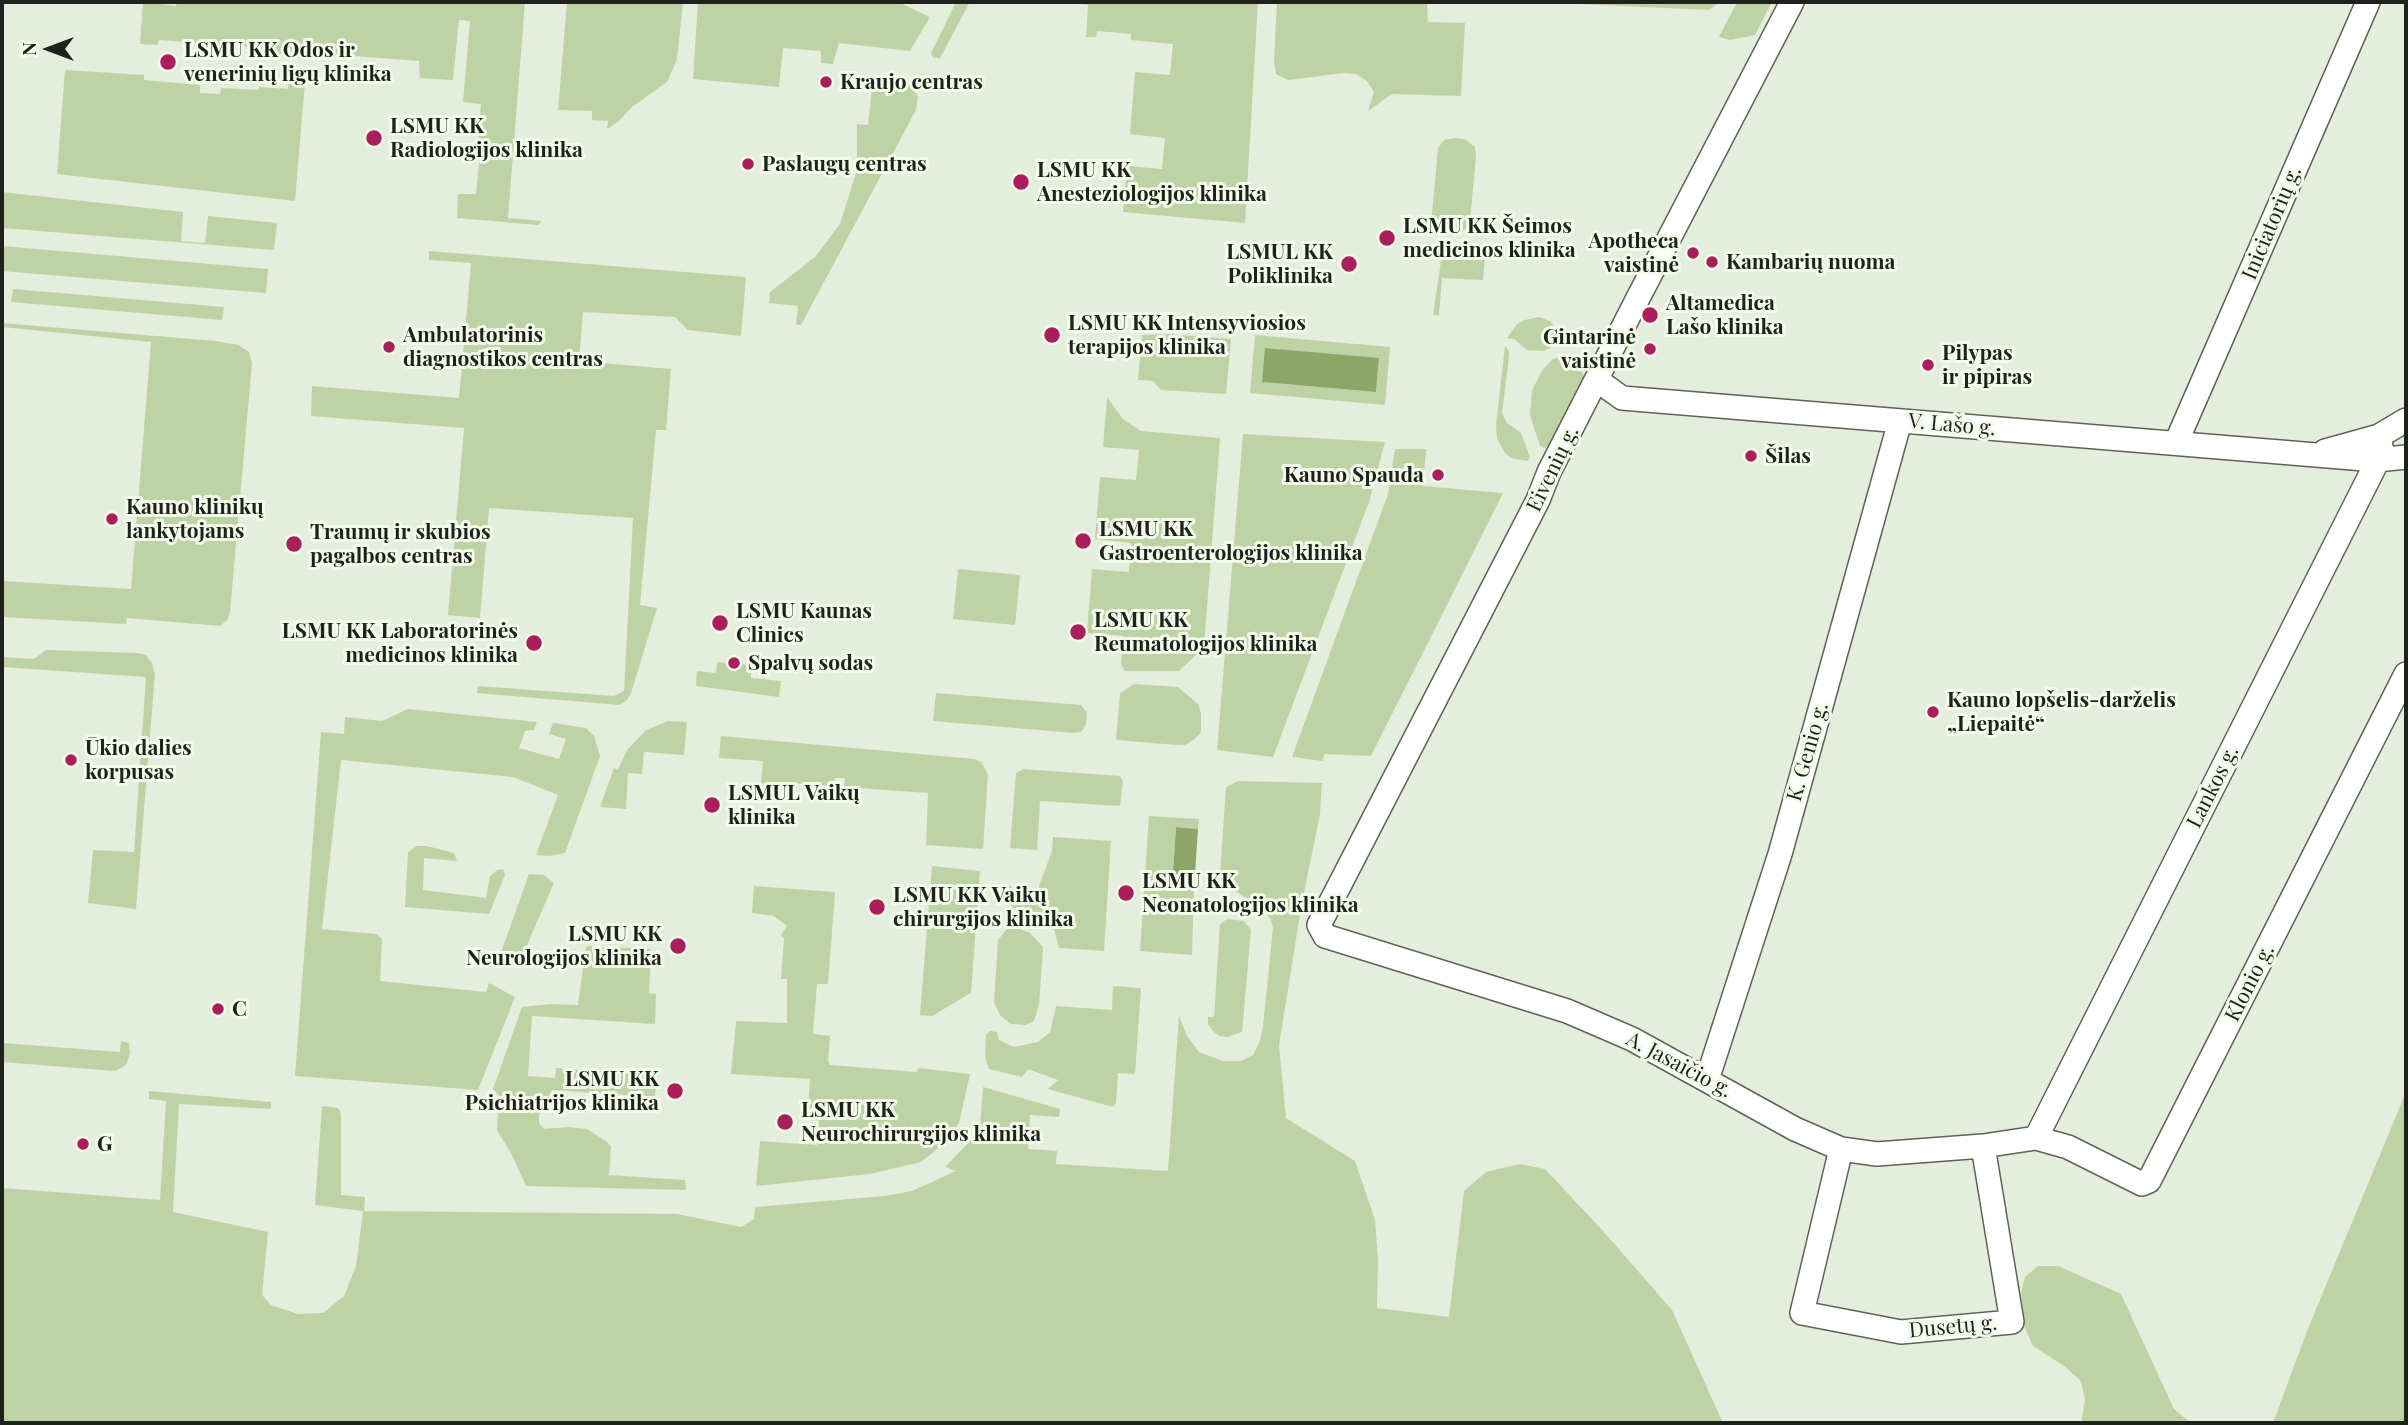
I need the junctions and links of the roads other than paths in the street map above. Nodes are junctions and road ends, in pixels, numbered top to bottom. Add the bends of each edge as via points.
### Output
1 (1792, 2) edge
2 (2368, 2) edge
3 (1597, 380) junction
4 (2406, 420) edge
5 (1900, 421) junction
6 (2379, 436) junction
7 (2176, 443) junction
8 (2312, 454) junction
9 (2406, 457) edge
10 (2377, 460) junction
11 (2406, 674) edge
12 (1325, 936) joint
13 (1707, 1080) junction
14 (2036, 1138) junction
15 (1983, 1146) junction
16 (1841, 1149) junction

1 - 3 street, Eivenių g.
2 - 7 street, Iniciatorių g.
3 - 5 street, V. Lašo g. via 1622,398
3 - 12 street, Eivenių g. via 1318,925
4 - 6 street, V. Lašo g.
5 - 7 street, V. Lašo g.
5 - 13 street, K. Genio g. via 1780,853
6 - 8 street, V. Lašo g.
6 - 10 street, Lankos g. via 2382,452
7 - 8 street, V. Lašo g.
8 - 10 street, V. Lašo g.
9 - 10 street, V. Lašo g.
10 - 14 street, Lankos g.
11 - 14 street, Klonio g. via 2149,1181 2134,1182 2068,1147
12 - 13 street, A. Jasaičio g. via 1567,1011 1632,1039
13 - 16 street, A. Jasaičio g.
14 - 15 street, A. Jasaičio g.
15 - 16 street, A. Jasaičio g. via 1877,1154
15 - 16 street, Dusetų g. via 2012,1322 1901,1332 1802,1313

